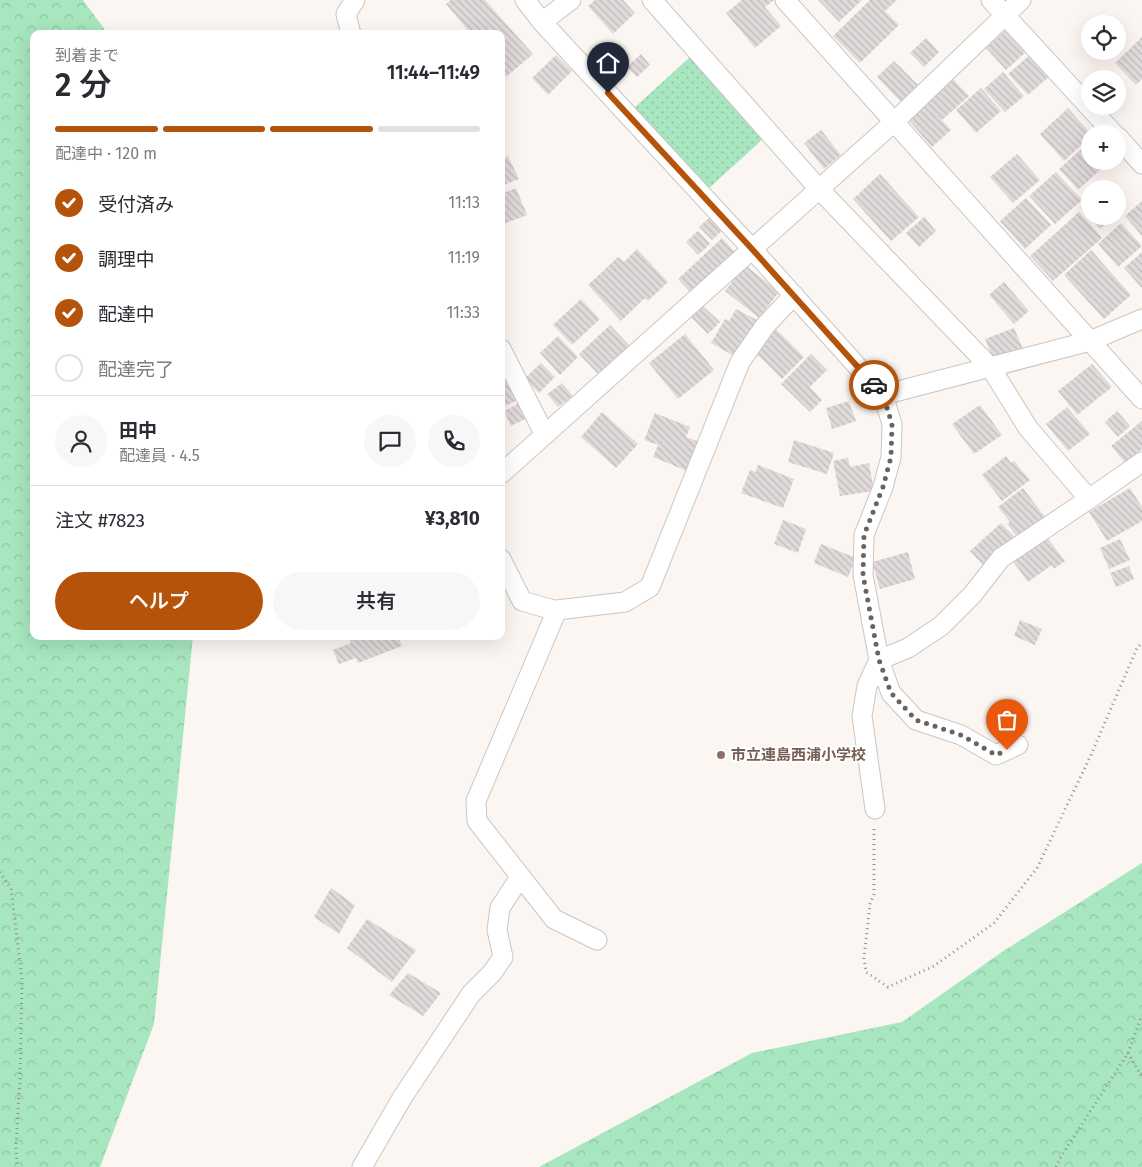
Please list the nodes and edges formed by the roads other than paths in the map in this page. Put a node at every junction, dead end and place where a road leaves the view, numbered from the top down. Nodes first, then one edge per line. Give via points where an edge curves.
1 (355, 0) edge
2 (525, 0) edge
3 (571, 0) edge
4 (652, 0) edge
5 (785, 0) edge
6 (991, 0) edge
7 (1020, 0) edge
8 (1005, 15) junction
9 (542, 22) junction
10 (350, 30) edge
11 (894, 122) junction
12 (1106, 125) edge
13 (1126, 147) edge
14 (1142, 164) edge
15 (820, 188) junction
16 (752, 249) junction
17 (794, 296) junction
18 (1142, 320) edge
19 (1090, 341) junction
20 (505, 357) edge
21 (991, 368) junction
22 (883, 395) junction
23 (1142, 399) edge
24 (545, 435) junction
25 (1142, 462) edge
26 (505, 470) edge
27 (1089, 499) junction
28 (505, 568) edge
29 (557, 611) junction
30 (879, 660) junction
31 (1018, 745) dead end
32 (874, 809) road end
33 (520, 877) junction
34 (597, 940) dead end
35 (362, 1167) edge

1 - 10 street via 346,14
2 - 9 street
3 - 9 street
4 - 15 street
5 - 11 street
6 - 8 street
7 - 8 street
8 - 11 street
8 - 12 street
9 - 16 street
11 - 15 street
11 - 19 street
13 - 14 street
15 - 16 street
15 - 21 street
16 - 17 street
16 - 24 street
17 - 22 street
17 - 29 street via 765,326 740,362 650,587 624,602
18 - 19 street
19 - 21 street
19 - 23 street
20 - 24 street
21 - 22 street
21 - 27 street via 1028,428
22 - 30 street via 892,424 891,457 864,535 863,567
24 - 26 street
25 - 27 street
27 - 30 street via 1001,558 941,626 908,648
28 - 29 street via 522,601
29 - 33 street via 476,801 477,821
30 - 31 street via 891,693 916,720 961,735 996,755
30 - 32 street via 867,686 862,716
33 - 34 street via 554,919
33 - 35 street via 500,908 497,930 502,957 492,973 471,994 402,1098

